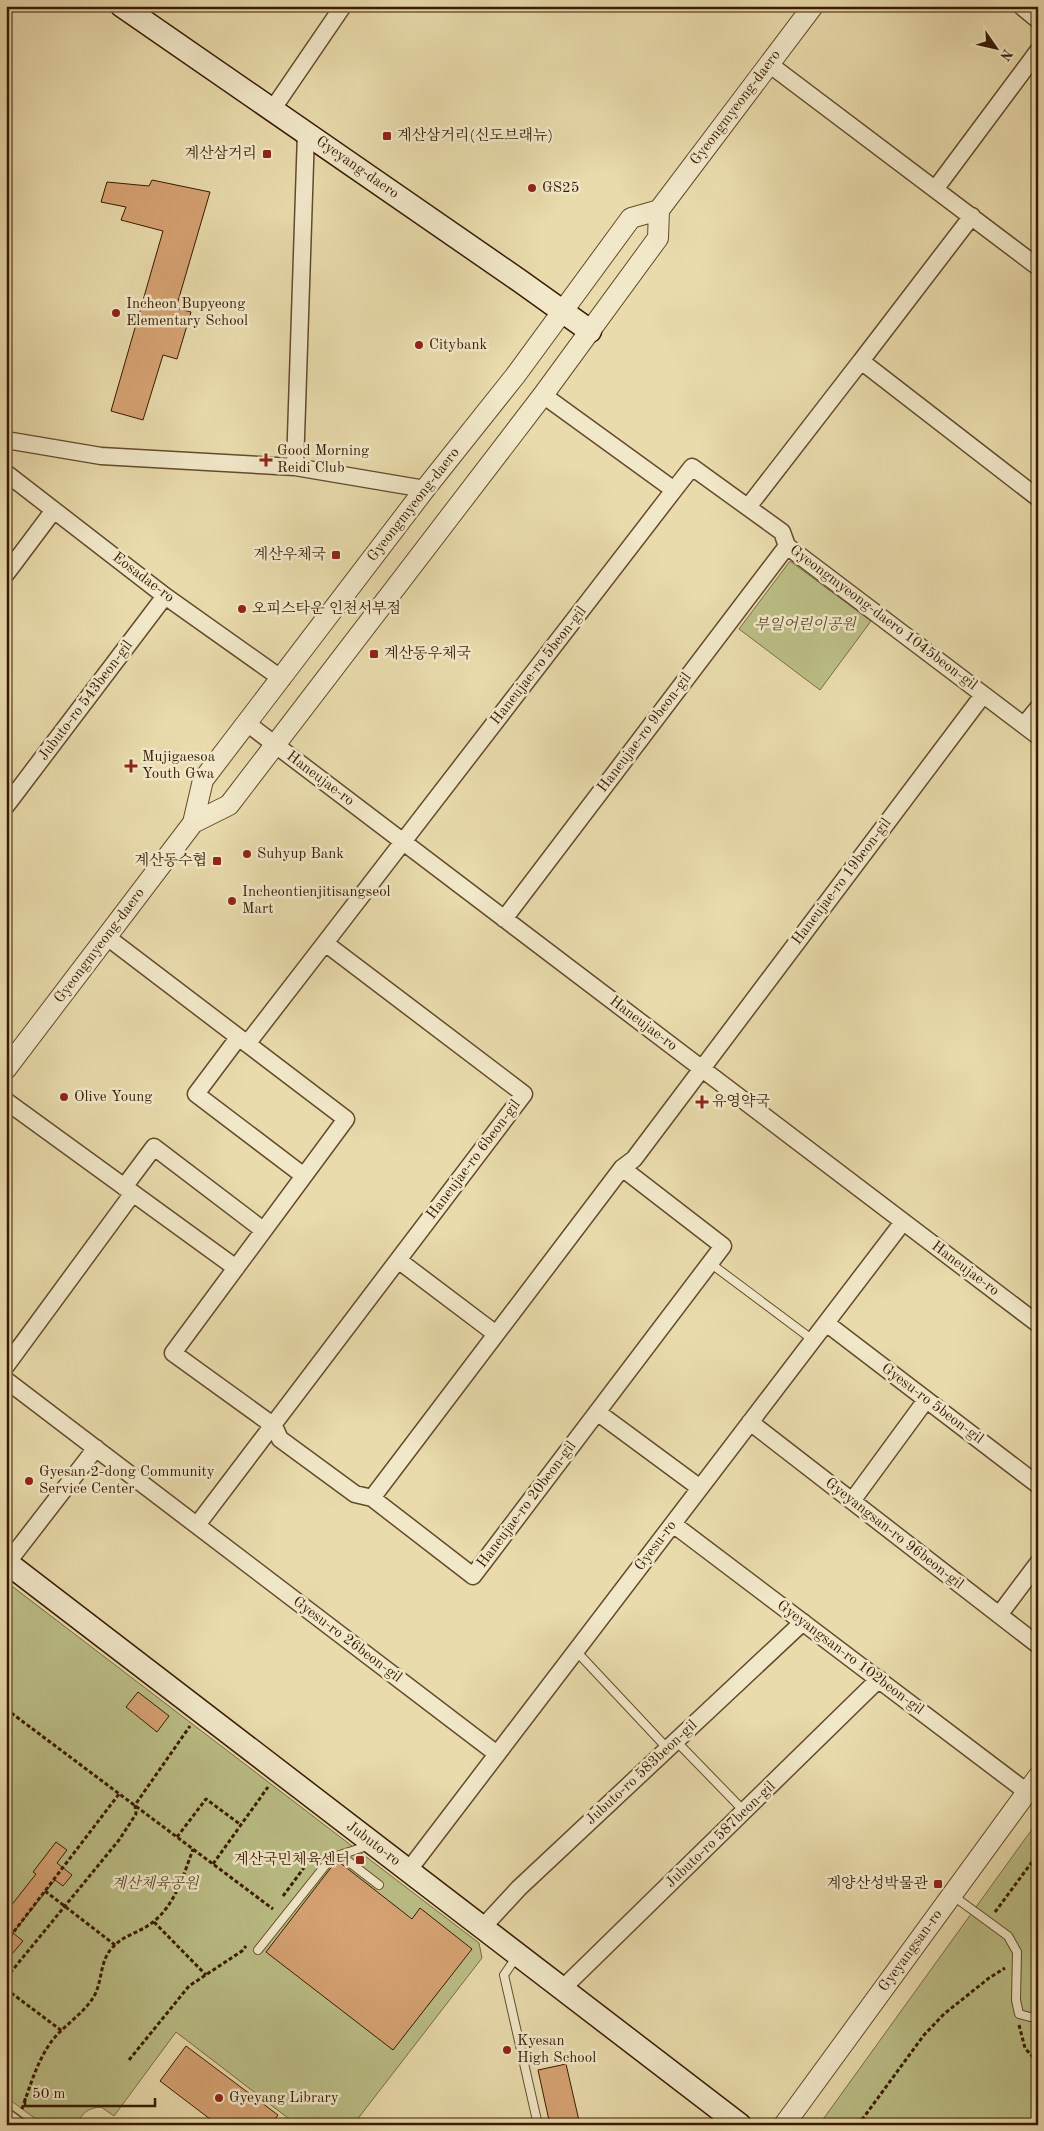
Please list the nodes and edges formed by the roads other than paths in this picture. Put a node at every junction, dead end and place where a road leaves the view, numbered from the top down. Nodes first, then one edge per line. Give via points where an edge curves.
1 (122, 6) edge
2 (343, 6) edge
3 (813, 6) edge
4 (1021, 6) edge
5 (1038, 20) edge
6 (1033, 57) edge
7 (769, 64) junction
8 (272, 110) junction
9 (306, 133) junction
10 (936, 188) junction
11 (659, 210) junction
12 (972, 216) junction
13 (1038, 266) edge
14 (562, 311) junction
15 (590, 332) junction
16 (860, 361) junction
17 (543, 395) junction
18 (6, 440) edge
19 (295, 467) junction
20 (6, 473) edge
21 (425, 489) junction
22 (674, 490) junction
23 (1038, 498) edge
24 (748, 507) junction
25 (54, 510) junction
26 (787, 546) junction
27 (6, 574) edge
28 (165, 596) junction
29 (282, 679) junction
30 (983, 695) junction
31 (1038, 708) edge
32 (248, 724) junction
33 (1024, 725) junction
34 (1038, 736) edge
35 (275, 745) junction
36 (6, 806) edge
37 (193, 823) junction
38 (403, 842) junction
39 (504, 919) junction
40 (107, 937) junction
41 (325, 943) junction
42 (243, 1041) junction
43 (7, 1067) edge
44 (702, 1069) junction
45 (6, 1101) edge
46 (622, 1168) junction
47 (304, 1176) junction
48 (128, 1190) junction
49 (903, 1222) junction
50 (263, 1230) junction
51 (398, 1260) junction
52 (710, 1263) junction
53 (236, 1268) junction
54 (826, 1323) junction
55 (1038, 1324) edge
56 (496, 1334) junction
57 (813, 1340) junction
58 (6, 1366) edge
59 (6, 1380) edge
60 (926, 1400) junction
61 (597, 1412) junction
62 (750, 1422) junction
63 (274, 1426) junction
64 (96, 1448) junction
65 (1038, 1485) edge
66 (700, 1488) junction
67 (372, 1498) junction
68 (852, 1502) junction
69 (673, 1524) junction
70 (197, 1525) junction
71 (6, 1561) edge
72 (1038, 1563) edge
73 (999, 1615) junction
74 (803, 1622) junction
75 (1038, 1645) edge
76 (576, 1651) junction
77 (879, 1680) junction
78 (672, 1745) junction
79 (497, 1754) junction
80 (1032, 1785) edge
81 (745, 1812) junction
82 (373, 1844) junction
83 (340, 1855) junction
84 (408, 1871) junction
85 (379, 1885) dead end
86 (952, 1895) junction
87 (483, 1927) junction
88 (258, 1950) dead end
89 (518, 1955) junction
90 (562, 1989) junction
91 (1038, 2016) edge
92 (6, 2117) edge
93 (20, 2117) edge
94 (538, 2125) edge
95 (740, 2125) edge
96 (784, 2125) edge

1 - 8 main road, Gyeyang-daero
2 - 8 street
3 - 7 street, Gyeongmyeong-daero
4 - 5 street
6 - 10 street
7 - 10 street
7 - 11 street, Gyeongmyeong-daero
8 - 9 main road, Gyeyang-daero
9 - 14 main road, Gyeyang-daero
9 - 19 street
10 - 12 street
11 - 14 street, Gyeongmyeong-daero via 630,218
11 - 15 street, Gyeongmyeong-daero via 658,238
12 - 13 street
12 - 16 street
14 - 15 main road, Gyeyang-daero
14 - 21 street, Gyeongmyeong-daero via 516,376
15 - 17 street, Gyeongmyeong-daero
16 - 23 street
16 - 24 street
17 - 22 street
17 - 35 street, Gyeongmyeong-daero
18 - 19 street via 101,456
19 - 21 street
20 - 25 street, Eosadae-ro
21 - 29 street, Gyeongmyeong-daero
22 - 24 street, Gyeongmyeong-daero 1045beon-gil via 692,467
22 - 38 street, Haneujae-ro 5beon-gil
24 - 26 street, Gyeongmyeong-daero 1045beon-gil via 782,532
25 - 27 street
25 - 28 street, Eosadae-ro
26 - 30 street, Gyeongmyeong-daero 1045beon-gil
26 - 39 street, Haneujae-ro 9beon-gil
28 - 29 street, Eosadae-ro
28 - 36 street, Jubuto-ro 543beon-gil
29 - 32 street, Gyeongmyeong-daero
30 - 33 street, Gyeongmyeong-daero 1045beon-gil
30 - 44 street, Haneujae-ro 19beon-gil
31 - 33 street
32 - 35 street, Haneujae-ro
32 - 37 street, Gyeongmyeong-daero via 203,780
33 - 34 street, Gyeongmyeong-daero 1045beon-gil
35 - 37 street, Gyeongmyeong-daero via 229,805
35 - 38 street, Haneujae-ro
37 - 40 street, Gyeongmyeong-daero
38 - 39 street, Haneujae-ro
38 - 41 street
39 - 44 street, Haneujae-ro
40 - 42 street
40 - 43 street, Gyeongmyeong-daero
41 - 42 street
41 - 51 street, Haneujae-ro 6beon-gil via 524,1094
42 - 47 street via 346,1119
42 - 47 street via 196,1094
44 - 46 street via 634,1160
44 - 49 street, Haneujae-ro
45 - 48 street
46 - 52 street, Haneujae-ro 20beon-gil via 723,1246
46 - 56 street
47 - 50 street
48 - 50 street via 154,1147
48 - 53 street
48 - 58 street
49 - 54 street, Gyesu-ro
49 - 55 street, Haneujae-ro
50 - 53 street
51 - 56 street
51 - 63 street, Haneujae-ro 6beon-gil
52 - 57 lane
52 - 61 street, Haneujae-ro 20beon-gil
53 - 63 street via 173,1353
54 - 57 street, Gyesu-ro
54 - 60 street, Gyesu-ro 5beon-gil
56 - 67 street
57 - 62 street, Gyesu-ro
59 - 64 street, Gyesu-ro 26beon-gil
60 - 65 street, Gyesu-ro 5beon-gil
60 - 68 street
61 - 66 street
61 - 67 street, Haneujae-ro 20beon-gil via 473,1576
62 - 66 street, Gyesu-ro
62 - 68 street, Gyeyangsan-ro 96beon-gil
63 - 67 street via 280,1439 355,1494
63 - 70 street, Haneujae-ro 6beon-gil
64 - 70 street, Gyesu-ro 26beon-gil
64 - 71 street
66 - 69 street, Gyesu-ro
68 - 73 street, Gyeyangsan-ro 96beon-gil
69 - 74 street, Gyeyangsan-ro 102beon-gil
69 - 76 street, Gyesu-ro
70 - 79 street, Gyesu-ro 26beon-gil
71 - 82 main road, Jubuto-ro
72 - 73 street
73 - 75 street, Gyeyangsan-ro 96beon-gil
74 - 77 street, Gyeyangsan-ro 102beon-gil
74 - 78 street, Jubuto-ro 583beon-gil
76 - 78 lane
76 - 79 street, Gyesu-ro
77 - 80 street, Gyeyangsan-ro 102beon-gil
77 - 81 street, Jubuto-ro 587beon-gil
78 - 81 lane
78 - 87 street, Jubuto-ro 583beon-gil via 519,1888
79 - 84 street, Gyesu-ro
80 - 86 street, Gyeyangsan-ro
81 - 90 street, Jubuto-ro 587beon-gil
82 - 83 lane
82 - 84 main road, Jubuto-ro
83 - 85 lane
83 - 88 lane via 318,1872
84 - 87 main road, Jubuto-ro
86 - 91 lane via 1008,1936 1018,1952 1016,2000 1019,2014
86 - 96 street, Gyeyangsan-ro
87 - 89 main road, Jubuto-ro
89 - 90 main road, Jubuto-ro
89 - 94 lane via 504,1975
90 - 95 main road, Jubuto-ro
92 - 93 street

